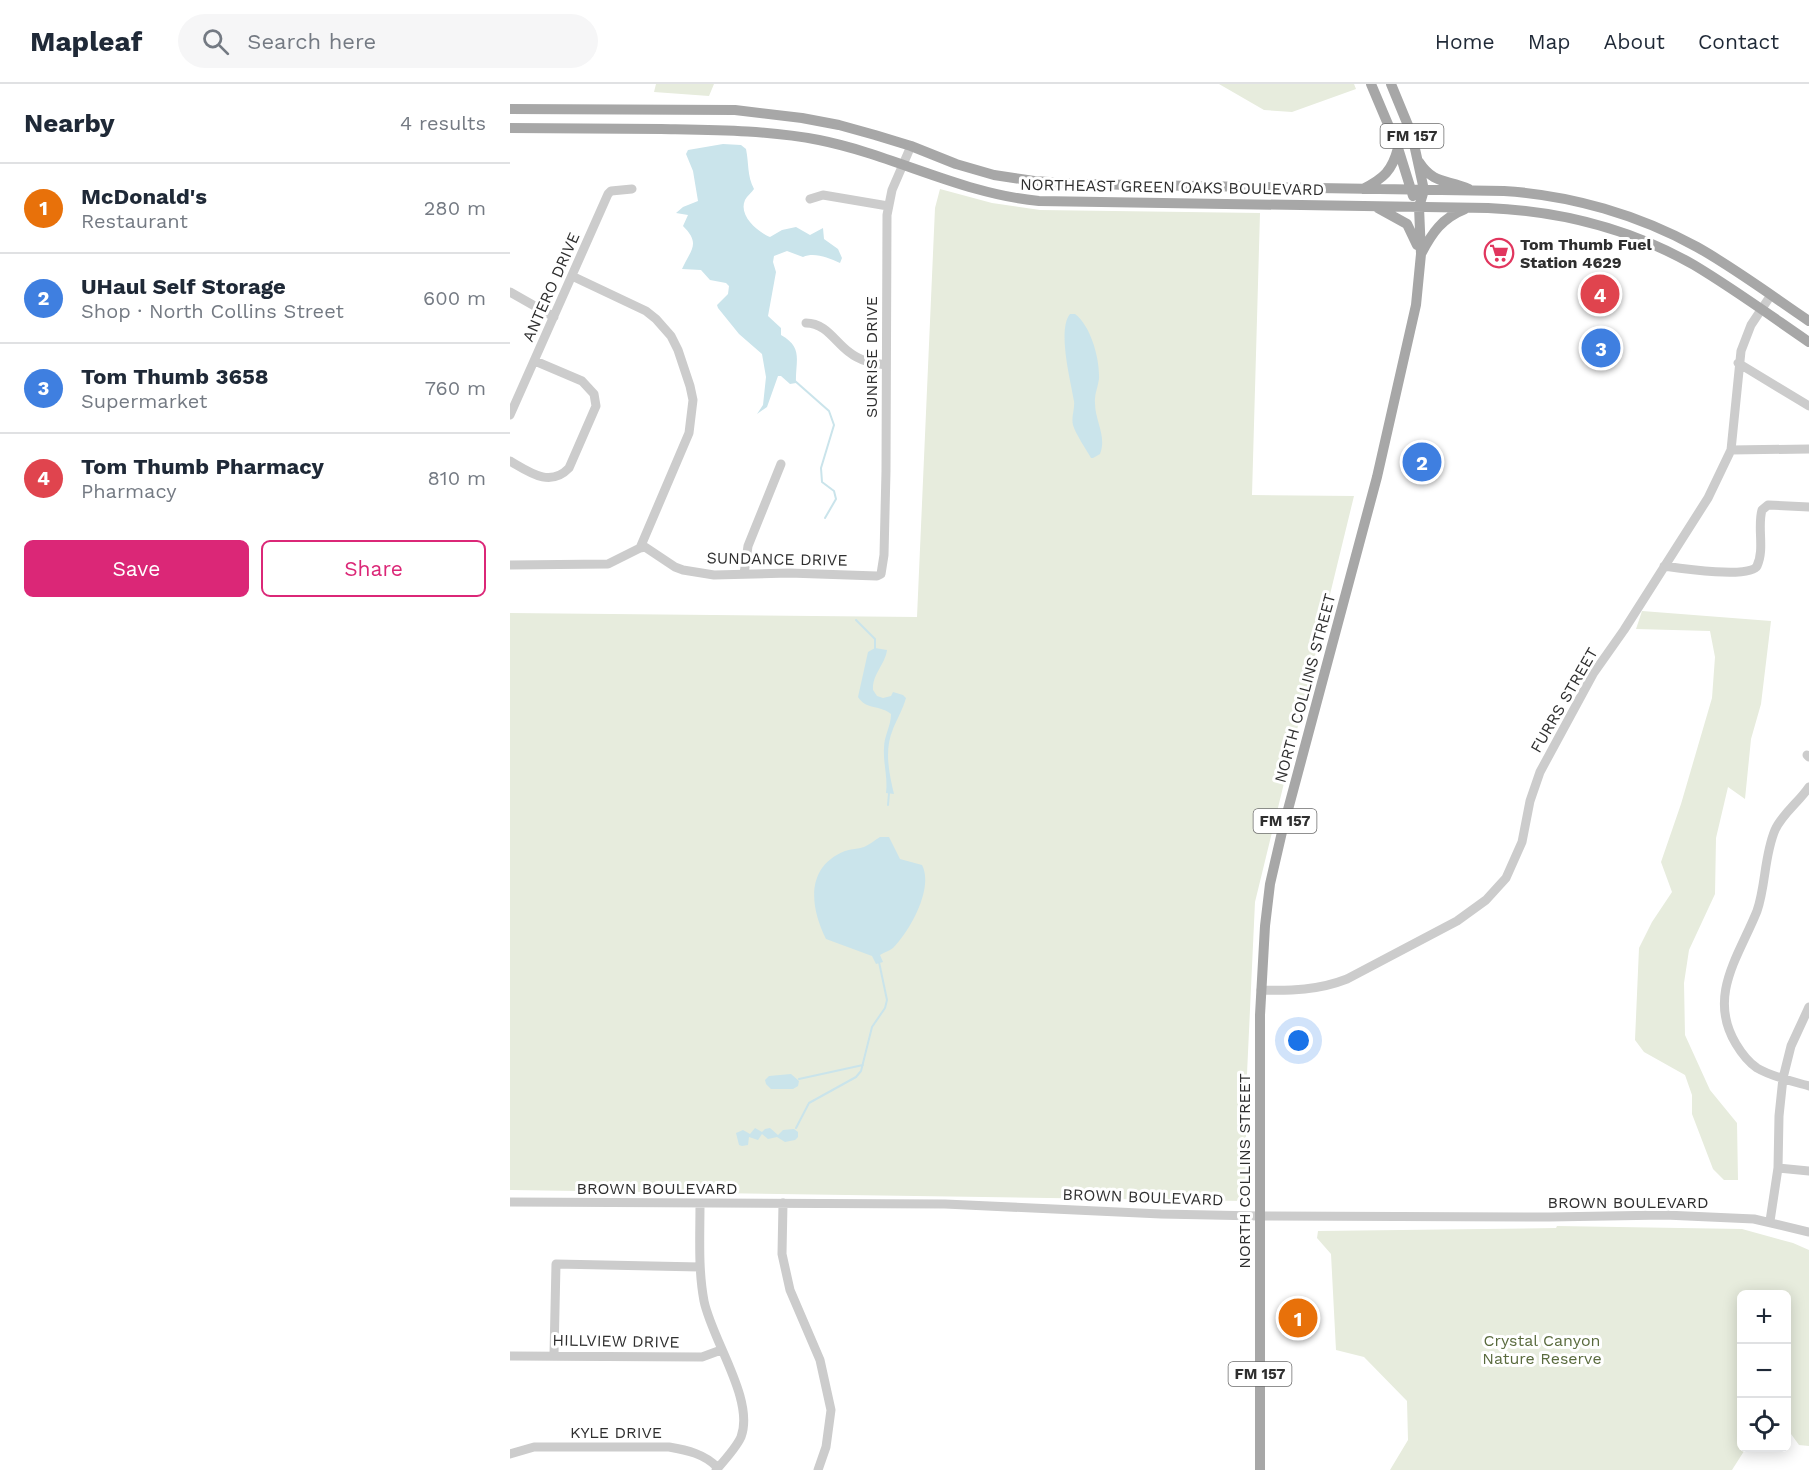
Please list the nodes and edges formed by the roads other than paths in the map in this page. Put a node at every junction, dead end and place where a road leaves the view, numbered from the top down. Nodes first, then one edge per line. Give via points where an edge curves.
1 (1391, 84) edge
2 (1372, 85) edge
3 (510, 109) edge
4 (510, 128) edge
5 (910, 146) junction
6 (1398, 148) junction
7 (1418, 159) junction
8 (902, 164) junction
9 (1264, 187) junction
10 (632, 189) dead end
11 (1363, 189) junction
12 (1409, 190) junction
13 (1424, 190) junction
14 (1472, 191) junction
15 (810, 199) dead end
16 (1265, 205) junction
17 (888, 206) junction
18 (1375, 207) junction
19 (1419, 207) junction
20 (1469, 207) junction
21 (1597, 207) junction
22 (1592, 223) junction
23 (1420, 254) junction
24 (572, 276) junction
25 (510, 292) edge
26 (1771, 295) junction
27 (1761, 309) junction
28 (554, 317) junction
29 (1809, 321) edge
30 (806, 323) dead end
31 (1809, 342) edge
32 (535, 361) junction
33 (1738, 363) junction
34 (886, 365) junction
35 (1809, 406) edge
36 (510, 415) edge
37 (1809, 449) edge
38 (1731, 450) junction
39 (510, 461) edge
40 (781, 464) dead end
41 (1809, 507) edge
42 (640, 548) junction
43 (510, 565) edge
44 (1664, 566) junction
45 (882, 572) joint
46 (744, 574) junction
47 (1809, 787) edge
48 (1261, 990) junction
49 (1809, 1007) edge
50 (1784, 1078) junction
51 (1809, 1086) edge
52 (1778, 1168) junction
53 (1809, 1171) edge
54 (510, 1202) edge
55 (700, 1203) junction
56 (783, 1203) junction
57 (1259, 1216) junction
58 (1770, 1221) junction
59 (1809, 1232) edge
60 (700, 1267) junction
61 (721, 1350) junction
62 (554, 1355) junction
63 (510, 1356) edge
64 (510, 1454) edge
65 (717, 1469) edge
66 (818, 1470) edge
67 (1260, 1470) edge

1 - 7 main road, NORTH COLLINS STREET / FM 157
2 - 6 main road, NORTH COLLINS STREET / FM 157
3 - 5 main road, NORTHEAST GREEN OAKS BOULEVARD via 735,110 839,125
4 - 8 main road, NORTHEAST GREEN OAKS BOULEVARD via 773,133 855,148
5 - 8 street, SUNRISE DRIVE
5 - 9 main road, NORTHEAST GREEN OAKS BOULEVARD via 979,171 1034,181
6 - 11 main road via 1394,162 1381,179
6 - 12 main road, NORTH COLLINS STREET / FM 157
7 - 13 main road, NORTH COLLINS STREET / FM 157
7 - 14 main road via 1437,181 1454,182
8 - 16 main road, NORTHEAST GREEN OAKS BOULEVARD via 967,188 1024,200
8 - 17 street, SUNRISE DRIVE
9 - 11 main road, NORTHEAST GREEN OAKS BOULEVARD
9 - 16 main road
10 - 24 street, ANTERO DRIVE via 611,190 608,194
11 - 12 main road, NORTHEAST GREEN OAKS BOULEVARD
12 - 13 main road, NORTHEAST GREEN OAKS BOULEVARD
12 - 19 main road, NORTH COLLINS STREET / FM 157
13 - 14 main road, NORTHEAST GREEN OAKS BOULEVARD
13 - 19 main road, NORTH COLLINS STREET / FM 157
14 - 21 main road, NORTHEAST GREEN OAKS BOULEVARD via 1529,192
15 - 17 street via 827,195
16 - 18 main road, NORTHEAST GREEN OAKS BOULEVARD
17 - 34 street, SUNRISE DRIVE
18 - 19 main road, NORTHEAST GREEN OAKS BOULEVARD
18 - 23 main road via 1407,224
19 - 20 main road, NORTHEAST GREEN OAKS BOULEVARD
19 - 23 main road, NORTH COLLINS STREET / FM 157
20 - 22 main road, NORTHEAST GREEN OAKS BOULEVARD via 1531,211
20 - 23 main road via 1434,229
21 - 22 main road
21 - 26 main road, NORTHEAST GREEN OAKS BOULEVARD via 1696,246
22 - 27 main road, NORTHEAST GREEN OAKS BOULEVARD via 1669,252
23 - 48 main road, NORTH COLLINS STREET / FM 157 via 1415,311 1377,477 1270,884
24 - 28 street, ANTERO DRIVE
24 - 42 street via 656,319 671,336 690,386 693,400 689,433
25 - 28 street
26 - 27 street, FURRS STREET
26 - 29 main road, NORTHEAST GREEN OAKS BOULEVARD
27 - 31 main road, NORTHEAST GREEN OAKS BOULEVARD
27 - 33 street, FURRS STREET
28 - 32 street, ANTERO DRIVE
30 - 34 street via 822,327 858,358
32 - 36 street, ANTERO DRIVE
32 - 39 street via 586,384 594,394 596,406 564,474 540,478
33 - 35 street
33 - 38 street, FURRS STREET
34 - 45 street, SUNRISE DRIVE
37 - 38 street
38 - 44 street, FURRS STREET via 1708,498
40 - 46 street via 748,546
41 - 44 street via 1768,505 1762,510 1759,556 1752,571
42 - 43 street via 608,564
42 - 46 street, SUNDANCE DRIVE via 645,547 683,570
44 - 48 street, FURRS STREET via 1593,674 1540,772 1522,842 1511,870 1494,892 1457,921 1347,979 1310,989
45 - 46 street, SUNDANCE DRIVE via 877,576
47 - 50 street via 1775,830 1764,890 1724,994 1729,1030 1742,1054 1758,1068
48 - 57 main road, NORTH COLLINS STREET / FM 157
49 - 50 street via 1791,1046
50 - 51 street
50 - 52 street
52 - 53 street
52 - 58 street
54 - 55 street, BROWN BOULEVARD
55 - 56 street, BROWN BOULEVARD
55 - 60 street
56 - 57 street, BROWN BOULEVARD via 945,1204
56 - 66 street via 782,1254 790,1290 820,1360 831,1410
57 - 58 street, BROWN BOULEVARD via 1665,1215
57 - 67 main road, NORTH COLLINS STREET / FM 157
58 - 59 street, BROWN BOULEVARD
60 - 61 street via 705,1302
60 - 62 street via 556,1264
61 - 62 street, HILLVIEW DRIVE via 702,1357
61 - 65 street via 740,1391 744,1425 740,1439
62 - 63 street, HILLVIEW DRIVE
64 - 65 street, KYLE DRIVE via 534,1447 669,1447 688,1450 711,1461

